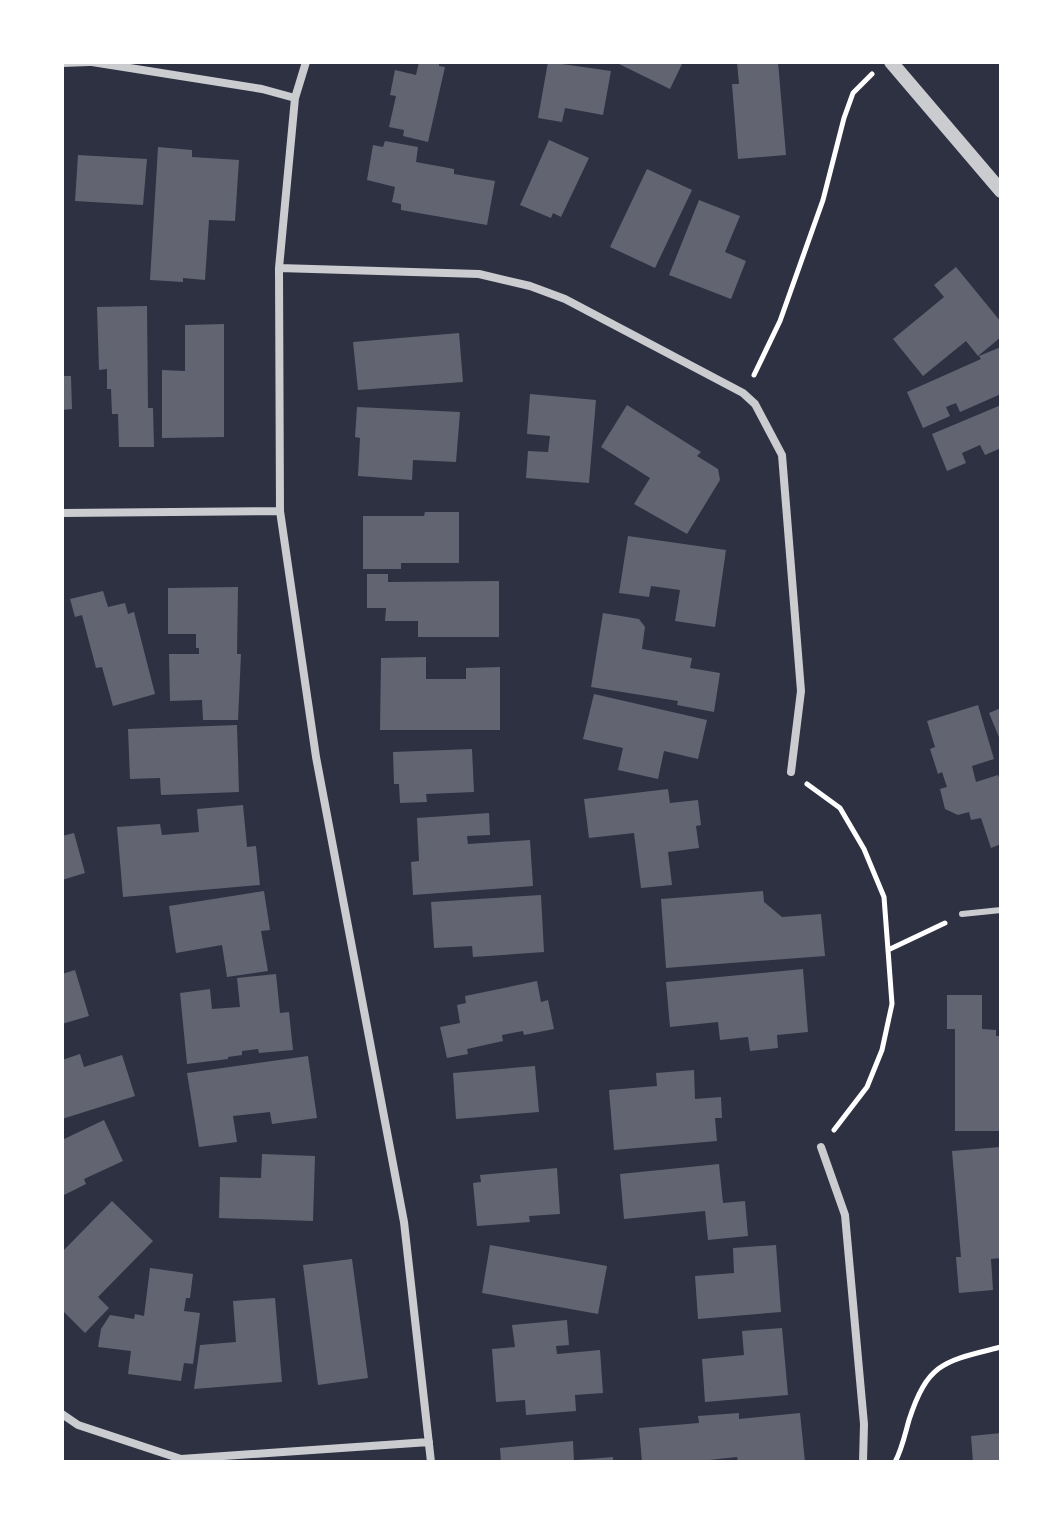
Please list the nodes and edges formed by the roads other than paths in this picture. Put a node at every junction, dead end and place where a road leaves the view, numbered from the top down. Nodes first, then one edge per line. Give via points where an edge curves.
1 (91, 62) edge
2 (306, 62) edge
3 (891, 62) edge
4 (62, 63) edge
5 (295, 98) junction
6 (1001, 191) edge
7 (279, 268) junction
8 (280, 511) junction
9 (62, 513) edge
10 (791, 772) road end
11 (1001, 910) edge
12 (962, 914) road end
13 (821, 1147) road end
14 (62, 1414) edge
15 (429, 1442) junction
16 (431, 1462) edge
17 (863, 1462) edge

1 - 4 street
1 - 5 street
2 - 5 street
3 - 6 street
5 - 7 street
7 - 8 street
7 - 10 street via 479,274 530,286 565,299 755,404 782,455 801,691
8 - 9 street
8 - 15 street via 316,757 404,1222
11 - 12 lane
13 - 17 street via 845,1215
14 - 15 street via 78,1425 181,1459
15 - 16 street

